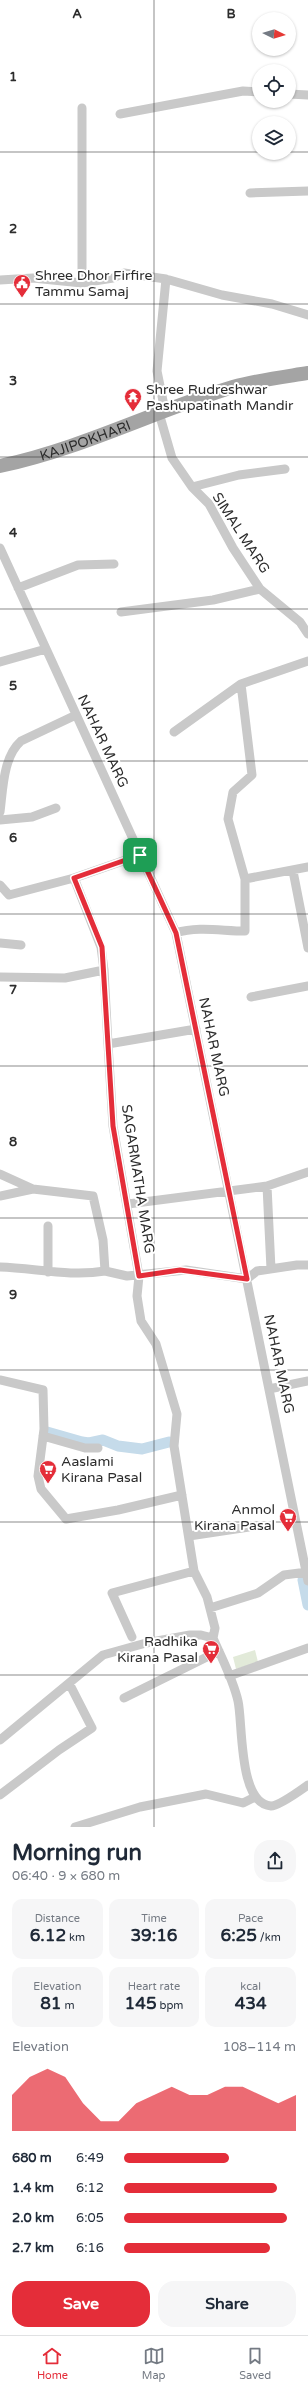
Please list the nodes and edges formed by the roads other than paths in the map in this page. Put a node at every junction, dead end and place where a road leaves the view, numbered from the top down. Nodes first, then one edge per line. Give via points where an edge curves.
1 (252, 92) edge
2 (296, 95) edge
3 (308, 96) edge
4 (82, 108) dead end
5 (120, 114) dead end
6 (308, 191) edge
7 (250, 192) dead end
8 (166, 279) junction
9 (0, 280) edge
10 (82, 283) junction
11 (308, 315) edge
12 (308, 373) edge
13 (162, 412) junction
14 (0, 466) edge
15 (285, 469) dead end
16 (192, 487) junction
17 (0, 548) edge
18 (114, 564) dead end
19 (18, 588) junction
20 (260, 588) junction
21 (120, 612) dead end
22 (308, 634) edge
23 (46, 649) junction
24 (308, 661) edge
25 (0, 662) edge
26 (241, 684) junction
27 (76, 715) junction
28 (174, 732) dead end
29 (3, 772) edge
30 (56, 808) dead end
31 (0, 812) edge
32 (0, 820) edge
33 (140, 855) junction
34 (308, 866) edge
35 (293, 871) junction
36 (74, 878) junction
37 (245, 879) junction
38 (0, 885) edge
39 (176, 933) junction
40 (0, 944) edge
41 (21, 945) dead end
42 (308, 948) edge
43 (104, 970) junction
44 (0, 976) edge
45 (308, 986) edge
46 (251, 997) dead end
47 (196, 1029) junction
48 (108, 1044) junction
49 (308, 1172) edge
50 (0, 1174) edge
51 (267, 1186) junction
52 (33, 1189) junction
53 (226, 1190) junction
54 (0, 1196) edge
55 (128, 1204) junction
56 (48, 1226) dead end
57 (308, 1265) edge
58 (0, 1267) edge
59 (271, 1269) junction
60 (105, 1271) junction
61 (48, 1272) junction
62 (139, 1276) junction
63 (244, 1279) junction
64 (0, 1380) edge
65 (308, 1381) edge
66 (269, 1389) junction
67 (43, 1436) junction
68 (98, 1448) dead end
69 (182, 1495) junction
70 (249, 1527) dead end
71 (189, 1536) junction
72 (194, 1571) junction
73 (307, 1576) edge
74 (210, 1608) junction
75 (132, 1637) dead end
76 (213, 1638) junction
77 (308, 1648) edge
78 (219, 1652) junction
79 (229, 1676) junction
80 (69, 1683) junction
81 (124, 1698) dead end
82 (0, 1740) edge
83 (308, 1785) edge
84 (0, 1795) edge
85 (255, 1797) junction
86 (75, 1827) edge

1 - 5 street via 236,92
2 - 3 street
4 - 10 street
6 - 7 street
8 - 10 street via 124,273 113,278
8 - 11 street
8 - 13 street, SIMAL MARG via 157,371
9 - 10 street via 33,278
12 - 13 main road, KAJIPOKHARI via 234,387
13 - 14 main road, KAJIPOKHARI via 76,446
13 - 16 street, SIMAL MARG via 172,458
15 - 16 street via 239,475
16 - 20 street, SIMAL MARG via 209,504 233,548
17 - 19 street, NAHAR MARG
18 - 19 street via 78,565
19 - 23 street, NAHAR MARG
20 - 21 street via 213,600
20 - 22 street, SIMAL MARG via 300,622
23 - 25 street
23 - 27 street, NAHAR MARG
24 - 26 street
26 - 28 street
26 - 37 street via 252,775 232,792 228,819
27 - 29 street via 21,741 14,748
27 - 33 street, NAHAR MARG
29 - 31 street
30 - 32 street via 32,817
33 - 36 street
33 - 39 street, NAHAR MARG
34 - 35 street
35 - 37 street
35 - 42 street
36 - 38 street via 9,895
36 - 43 street, SAGARMATHA MARG via 102,947
37 - 39 street via 245,931 214,932 193,928
39 - 47 street, NAHAR MARG
40 - 41 street
43 - 44 street via 65,978
43 - 48 street, SAGARMATHA MARG
45 - 46 street
47 - 48 street
47 - 53 street, NAHAR MARG
48 - 55 street, SAGARMATHA MARG via 113,1126
49 - 51 street
50 - 52 street
51 - 53 street
51 - 59 street
52 - 54 street
52 - 60 street via 94,1196 103,1240
53 - 55 street
53 - 63 street, NAHAR MARG
55 - 62 street, SAGARMATHA MARG
56 - 61 street
57 - 59 street
58 - 61 street
59 - 63 street via 257,1271
60 - 61 street
60 - 62 street
62 - 63 street via 180,1270
62 - 69 street, SAGARMATHA MARG via 137,1296 140,1321 156,1344 177,1414 174,1446
63 - 66 street, NAHAR MARG
64 - 67 street via 43,1390
65 - 66 street
66 - 73 street, NAHAR MARG
67 - 68 street via 85,1448
67 - 69 street via 38,1476 40,1484 50,1502 66,1519
69 - 71 street, SAGARMATHA MARG
70 - 71 street
71 - 72 street, SAGARMATHA MARG
72 - 74 street, SAGARMATHA MARG
72 - 75 street via 112,1593
73 - 74 street via 284,1575 258,1593
74 - 76 street, SAGARMATHA MARG via 215,1628
76 - 78 street, SAGARMATHA MARG
76 - 80 street via 190,1635 116,1650 103,1655
77 - 79 street
78 - 79 street, SAGARMATHA MARG
78 - 81 street
79 - 85 street, SAGARMATHA MARG via 238,1702 243,1758
80 - 82 street
80 - 84 street via 92,1728
83 - 85 street via 277,1804 266,1804
85 - 86 street via 243,1803 206,1794 140,1807

